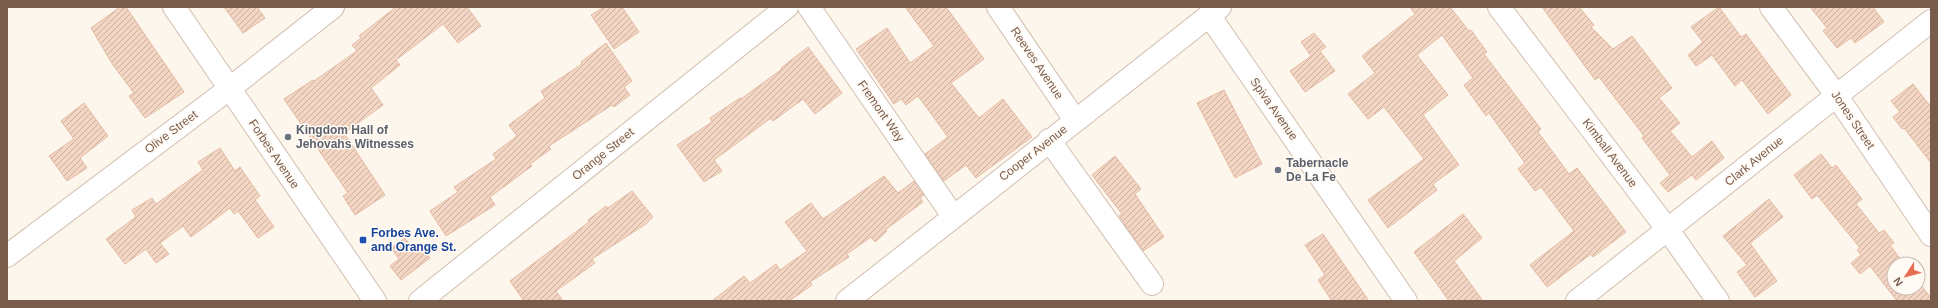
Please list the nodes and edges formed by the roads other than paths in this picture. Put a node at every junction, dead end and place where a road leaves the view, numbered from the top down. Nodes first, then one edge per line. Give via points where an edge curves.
1 (174, 7) edge
2 (333, 7) edge
3 (787, 7) edge
4 (809, 7) edge
5 (998, 7) edge
6 (1499, 7) edge
7 (1771, 7) edge
8 (1214, 11) edge
9 (1931, 21) edge
10 (229, 89) junction
11 (1836, 95) junction
12 (1075, 120) junction
13 (1049, 140) junction
14 (953, 216) junction
15 (1668, 230) junction
16 (1931, 235) edge
17 (7, 256) edge
18 (1152, 284) dead end
19 (852, 300) edge
20 (375, 301) edge
21 (420, 301) edge
22 (1406, 301) edge
23 (1577, 301) edge
24 (1718, 301) edge

1 - 10 street, Forbes Avenue
2 - 10 street, Olive Street
3 - 21 street, Orange Street
4 - 14 street, Fremont Way
5 - 12 street, Reeves Avenue
6 - 15 street, Kimball Avenue
7 - 11 street, Jones Street
8 - 12 street, Cooper Avenue
8 - 22 street, Spiva Avenue
9 - 11 street, Clark Avenue
10 - 17 street, Olive Street
10 - 20 street, Forbes Avenue
11 - 15 street, Clark Avenue
11 - 16 street, Jones Street
12 - 13 street, Cooper Avenue
13 - 14 street, Cooper Avenue
13 - 18 street
14 - 19 street, Cooper Avenue
15 - 23 street, Clark Avenue
15 - 24 street, Kimball Avenue

